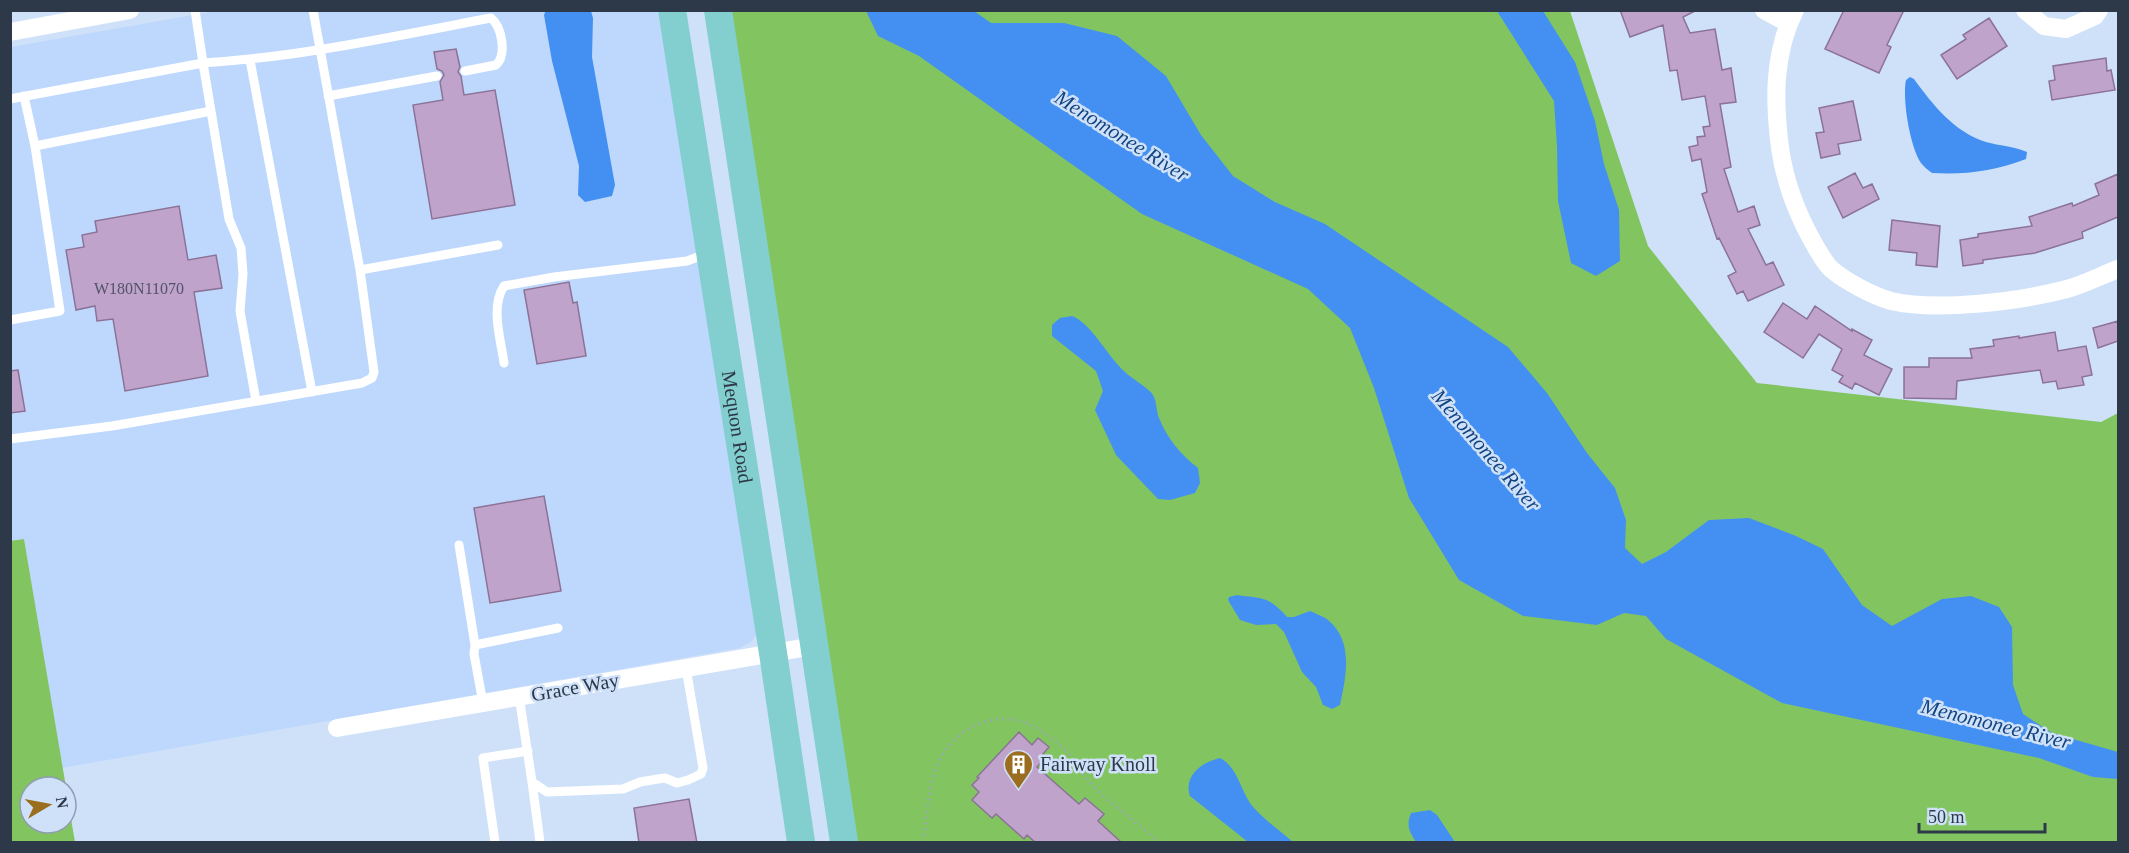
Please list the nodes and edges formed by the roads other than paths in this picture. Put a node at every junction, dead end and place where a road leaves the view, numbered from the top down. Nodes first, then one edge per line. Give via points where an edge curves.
1 (130, 10) edge
2 (195, 10) edge
3 (313, 10) edge
4 (672, 10) edge
5 (718, 10) edge
6 (1764, 10) edge
7 (2025, 10) edge
8 (2099, 10) edge
9 (1792, 17) edge
10 (10, 32) edge
11 (320, 51) junction
12 (250, 60) junction
13 (203, 63) junction
14 (465, 71) dead end
15 (437, 76) dead end
16 (24, 96) junction
17 (328, 96) junction
18 (10, 99) edge
19 (211, 111) junction
20 (35, 146) junction
21 (498, 245) dead end
22 (752, 245) junction
23 (710, 252) junction
24 (2118, 269) edge
25 (360, 270) junction
26 (10, 320) edge
27 (504, 363) dead end
28 (312, 392) junction
29 (256, 401) junction
30 (10, 439) edge
31 (459, 545) dead end
32 (558, 628) dead end
33 (475, 645) junction
34 (814, 646) junction
35 (773, 653) junction
36 (686, 668) junction
37 (519, 696) junction
38 (483, 703) junction
39 (337, 728) dead end
40 (528, 751) junction
41 (532, 782) junction
42 (495, 843) edge
43 (540, 843) edge
44 (801, 843) edge
45 (844, 843) edge

1 - 10 street
2 - 13 lane
3 - 11 lane
4 - 23 main road, Mequon Road
5 - 22 main road, Mequon Road
6 - 9 street
7 - 8 street via 2044,26 2066,29 2095,16
9 - 24 street via 1776,73 1775,109 1789,193 1830,267 1849,282 1890,300 1982,303 2069,289
11 - 12 lane
11 - 14 lane via 491,18 498,26 503,55 500,62
11 - 17 lane
12 - 13 lane
12 - 28 lane
13 - 16 lane
13 - 19 lane
15 - 17 lane
16 - 18 lane
16 - 20 lane
17 - 25 lane
19 - 20 lane
19 - 29 lane via 229,219 241,248 240,311
20 - 26 lane via 60,311
21 - 25 lane
22 - 23 main road
22 - 34 main road, Mequon Road
23 - 27 lane via 687,261 504,286 496,307
23 - 35 main road, Mequon Road
25 - 28 lane via 372,378
28 - 29 lane
29 - 30 lane
31 - 33 lane
32 - 33 lane
33 - 38 lane
34 - 35 street, Grace Way
34 - 45 main road, Mequon Road
35 - 36 street, Grace Way
35 - 44 main road, Mequon Road
36 - 37 street, Grace Way
36 - 41 lane via 703,768 696,778 677,783 658,779 623,789 547,792
37 - 38 street, Grace Way
37 - 40 lane
38 - 39 street, Grace Way
40 - 41 lane
40 - 42 lane via 483,758
41 - 43 lane

